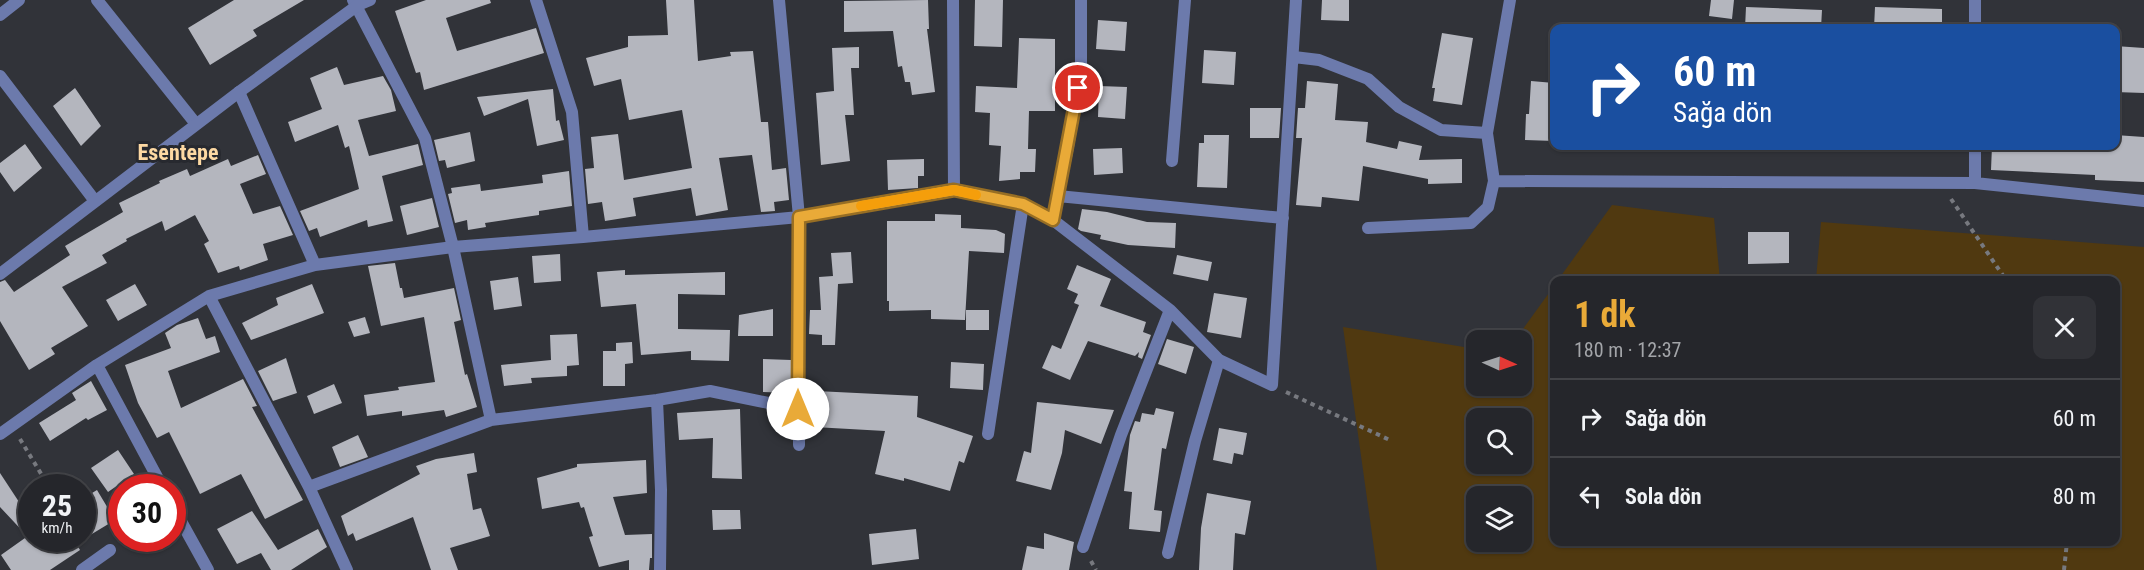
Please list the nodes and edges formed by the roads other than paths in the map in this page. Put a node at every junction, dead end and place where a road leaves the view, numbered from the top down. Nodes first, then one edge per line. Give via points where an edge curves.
1 (19, 0) edge
2 (97, 0) edge
3 (370, 0) edge
4 (536, 0) edge
5 (779, 0) edge
6 (953, 0) edge
7 (1081, 0) edge
8 (1185, 0) edge
9 (1296, 0) edge
10 (1510, 0) edge
11 (1975, 0) edge
12 (356, 3) edge
13 (0, 15) edge
14 (1975, 24) edge
15 (1294, 57) junction
16 (0, 76) edge
17 (238, 92) junction
18 (196, 124) junction
19 (1487, 133) junction
20 (1975, 150) edge
21 (1172, 161) dead end
22 (1494, 181) junction
23 (1975, 183) junction
24 (954, 190) junction
25 (1058, 196) junction
26 (96, 201) junction
27 (2144, 201) edge
28 (1023, 204) junction
29 (799, 217) junction
30 (1283, 218) junction
31 (1053, 220) junction
32 (1368, 228) dead end
33 (583, 237) junction
34 (453, 247) junction
35 (315, 265) junction
36 (0, 274) edge
37 (209, 296) junction
38 (1170, 310) junction
39 (1220, 360) junction
40 (97, 365) junction
41 (657, 400) junction
42 (798, 409) junction
43 (491, 420) junction
44 (0, 434) edge
45 (988, 434) dead end
46 (799, 445) dead end
47 (155, 474) edge
48 (309, 487) junction
49 (186, 530) edge
50 (1083, 547) dead end
51 (108, 551) edge
52 (1168, 553) dead end
53 (82, 570) edge
54 (208, 570) edge
55 (347, 570) edge
56 (660, 570) edge

1 - 13 street
2 - 18 street
3 - 12 street
4 - 33 street via 572,112
5 - 29 street
6 - 24 street
7 - 25 street via 1081,69
8 - 21 street
9 - 15 street
10 - 19 street
11 - 14 street
12 - 17 street
12 - 34 street via 425,138
15 - 19 street via 1319,60 1368,79 1399,106 1441,130
15 - 30 street
16 - 26 street
17 - 18 street
17 - 35 street
18 - 26 street
19 - 22 street
20 - 23 street
22 - 23 street
22 - 32 street via 1488,207 1471,223
23 - 27 street
24 - 28 street
24 - 29 street
25 - 30 street
25 - 31 street
26 - 36 street
28 - 31 street
28 - 45 street
29 - 33 street
29 - 42 street
30 - 39 street via 1272,385
31 - 38 street
33 - 34 street
34 - 35 street
34 - 43 street
35 - 37 street
37 - 40 street
37 - 48 street
38 - 39 street
38 - 50 street via 1120,435
39 - 52 street via 1195,441
40 - 44 street
40 - 47 street
41 - 42 street via 710,391
41 - 43 street
41 - 56 street
42 - 46 street
43 - 48 street
48 - 55 street
49 - 54 street
51 - 53 street

